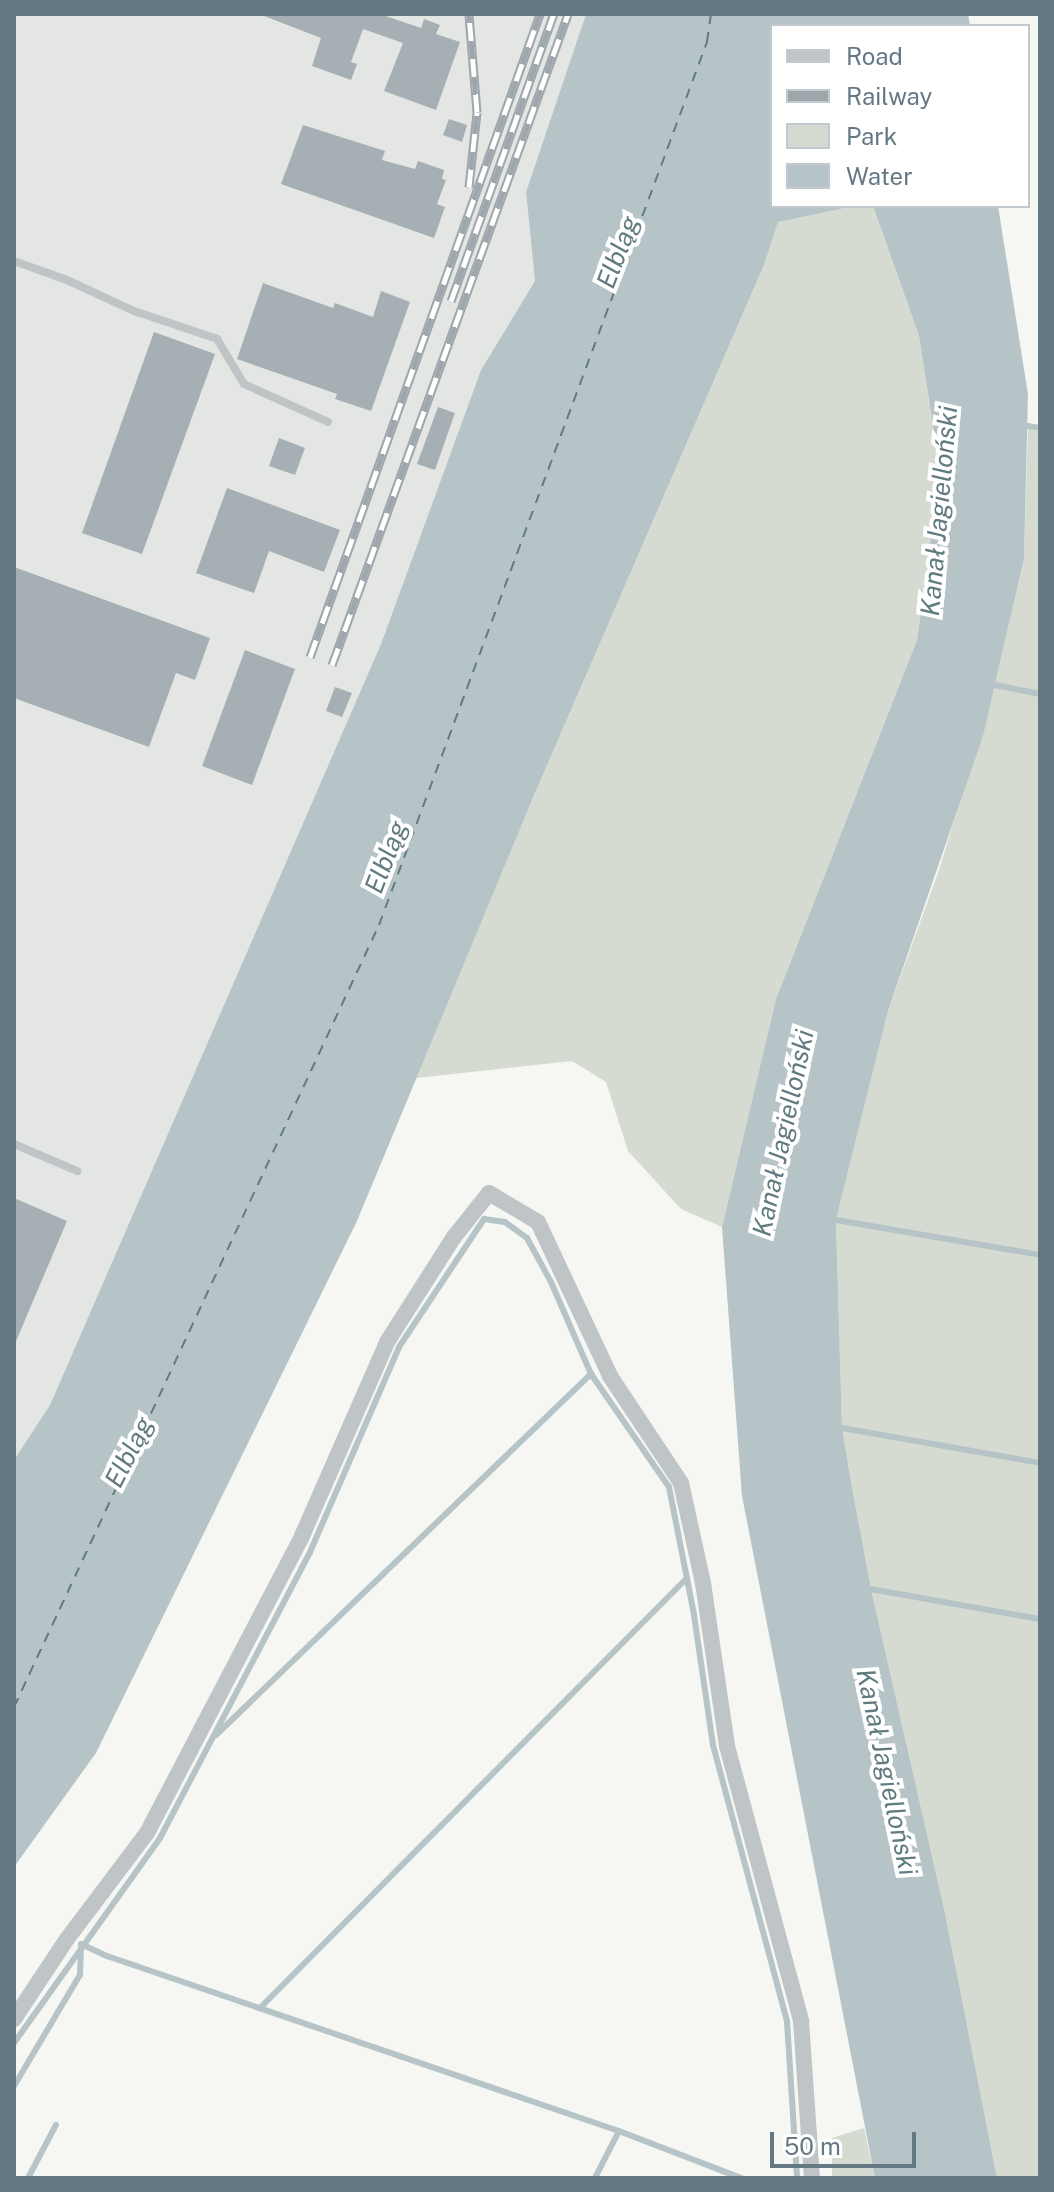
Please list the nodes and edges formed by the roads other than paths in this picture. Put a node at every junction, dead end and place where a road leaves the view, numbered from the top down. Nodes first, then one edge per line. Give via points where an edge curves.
1 (14, 261) edge
2 (328, 422) dead end
3 (14, 1144) edge
4 (77, 1171) dead end
5 (14, 2019) edge
6 (812, 2178) edge

1 - 2 lane via 217,339 244,384
3 - 4 lane
5 - 6 street via 147,1833 302,1536 387,1342 454,1237 489,1193 538,1222 610,1376 681,1483 703,1583 727,1746 801,2021

